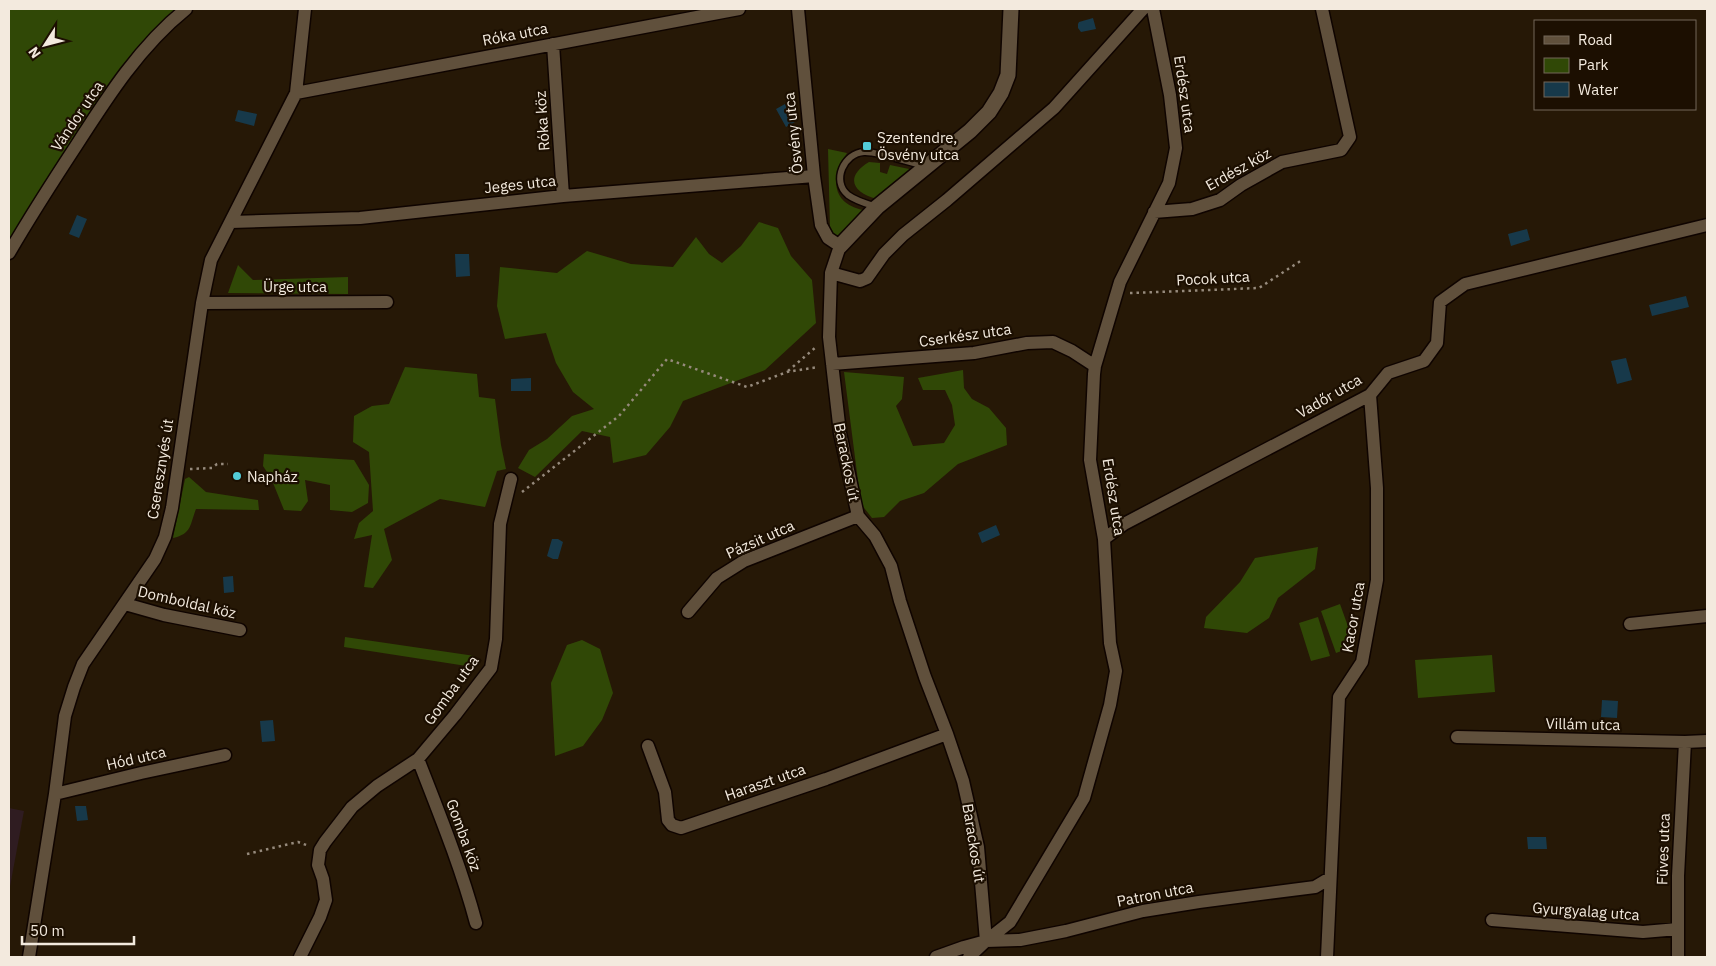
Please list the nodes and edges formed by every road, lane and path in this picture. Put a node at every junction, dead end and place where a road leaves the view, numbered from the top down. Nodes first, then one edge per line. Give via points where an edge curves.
1 (186, 9) edge
2 (305, 9) edge
3 (739, 9) edge
4 (798, 9) edge
5 (1011, 9) edge
6 (1143, 9) edge
7 (1153, 9) edge
8 (1322, 9) edge
9 (553, 44) junction
10 (296, 93) junction
11 (926, 166) junction
12 (814, 176) junction
13 (563, 196) junction
14 (878, 207) junction
15 (1154, 212) junction
16 (231, 222) junction
17 (1707, 225) edge
18 (840, 246) junction
19 (9, 253) edge
20 (1302, 260) dead end
21 (831, 273) junction
22 (1116, 294) junction
23 (387, 302) dead end
24 (202, 303) junction
25 (829, 336) junction
26 (832, 364) junction
27 (1095, 366) junction
28 (787, 372) junction
29 (1370, 395) junction
30 (228, 464) dead end
31 (178, 467) junction
32 (511, 479) dead end
33 (505, 505) junction
34 (858, 516) junction
35 (1104, 540) junction
36 (125, 604) junction
37 (688, 612) dead end
38 (1707, 616) edge
39 (1630, 624) dead end
40 (240, 630) dead end
41 (948, 734) junction
42 (1457, 737) dead end
43 (1707, 741) edge
44 (1685, 742) junction
45 (648, 746) dead end
46 (225, 755) dead end
47 (418, 759) junction
48 (55, 794) junction
49 (322, 846) junction
50 (247, 854) dead end
51 (1330, 878) junction
52 (1492, 920) dead end
53 (476, 923) dead end
54 (1678, 929) junction
55 (986, 941) junction
56 (29, 957) edge
57 (300, 957) edge
58 (936, 957) edge
59 (969, 957) edge
60 (1327, 957) edge
61 (1678, 957) edge

1 - 19 street, Vándor utca via 145,47 101,106
2 - 10 street, Cseresznyés út
3 - 9 street, Róka utca
4 - 12 street, Ösvény utca
5 - 11 street, Barackos út via 1008,75 1001,93 989,112 970,131
6 - 21 street via 1054,108 903,235 867,278 860,281
7 - 15 street, Erdész utca via 1170,95 1176,148 1169,182
8 - 15 street, Erdész köz via 1350,137 1342,150 1282,162 1220,200 1192,210
9 - 10 street, Róka utca
9 - 13 street, Róka köz
10 - 16 street, Cseresznyés út
11 - 14 street, Barackos út
11 - 14 lane via 865,152 854,154 845,161 841,184 847,194
12 - 13 street, Jeges utca
12 - 18 street, Ösvény utca via 821,225 828,238
13 - 16 street, Jeges utca via 360,218
14 - 18 street, Barackos út
15 - 22 street, Erdész utca
16 - 24 street, Cseresznyés út via 211,260
17 - 29 street, Vadőr utca via 1465,284 1440,302 1437,343 1424,361 1388,373
18 - 21 street, Barackos út
20 - 22 path, Pocok utca via 1259,288
21 - 25 street, Barackos út
22 - 27 street, Erdész utca
23 - 24 street, Ürge utca
24 - 31 street, Cseresznyés út
25 - 26 street, Barackos út
25 - 28 path
26 - 27 street, Cserkész utca via 974,353 1026,343 1053,342
26 - 28 path
26 - 34 street, Barackos út via 840,434
27 - 35 street, Erdész utca via 1090,460
28 - 33 path via 747,387 667,359 620,416
29 - 35 street, Vadőr utca via 1124,524
29 - 51 street, Kacor utca via 1377,488 1377,580 1362,662 1339,696
30 - 31 path via 196,469
31 - 36 street, Cseresznyés út via 165,537 155,559
32 - 33 street, Gomba utca
33 - 47 street, Gomba utca via 500,524 496,639 491,668
34 - 37 street, Pázsit utca via 744,561 717,578
34 - 41 street, Barackos út via 875,536 891,566 925,677
35 - 55 street, Erdész utca via 1110,643 1116,671 1084,798 1010,922
36 - 40 street, Domboldal köz
36 - 48 street, Cseresznyés út via 83,664 74,687 65,716
38 - 39 street
41 - 45 street, Haraszt utca via 681,828 668,820 665,792
41 - 55 street, Barackos út via 978,847
42 - 44 street, Villám utca
43 - 44 street, Villám utca
44 - 54 street, Füves utca
46 - 48 street, Hód utca
47 - 49 street, Gomba utca via 352,807
47 - 53 street, Gomba köz via 453,848
48 - 56 street, Cseresznyés út
49 - 50 path via 298,842
49 - 57 street via 318,865 326,900
51 - 55 street, Patron utca via 1315,887 1143,911 1020,940
51 - 60 street, Kacor utca
52 - 54 street, Gyurgyalag utca via 1643,932
54 - 61 street, Füves utca
55 - 58 street
55 - 59 street

